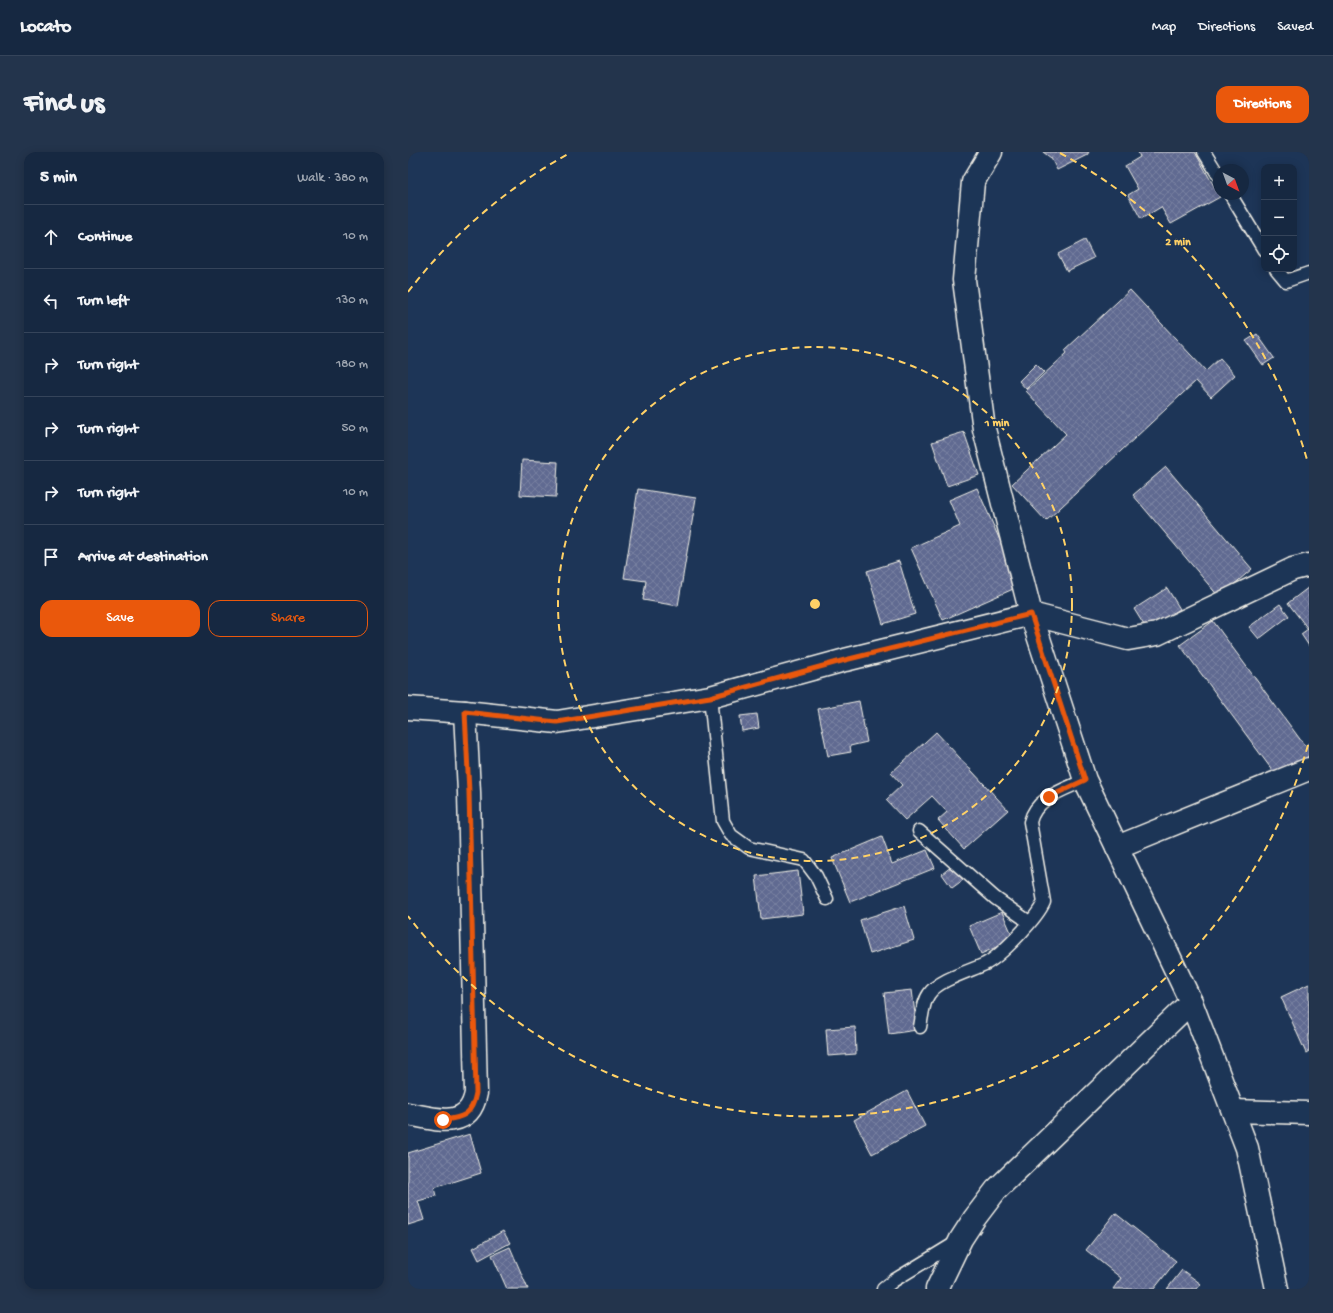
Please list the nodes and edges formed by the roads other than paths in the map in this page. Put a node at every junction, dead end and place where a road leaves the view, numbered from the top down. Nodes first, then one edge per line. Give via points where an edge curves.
1 (991, 152) edge
2 (1204, 152) edge
3 (1213, 166) edge
4 (1234, 200) edge
5 (1261, 245) edge
6 (1278, 272) edge
7 (1309, 273) edge
8 (1309, 565) edge
9 (1031, 614) junction
10 (710, 697) junction
11 (408, 708) edge
12 (465, 712) junction
13 (1309, 768) edge
14 (1085, 780) junction
15 (919, 831) dead end
16 (1117, 846) junction
17 (827, 898) dead end
18 (1029, 922) junction
19 (1191, 1002) junction
20 (920, 1027) dead end
21 (1233, 1111) junction
22 (1309, 1113) edge
23 (408, 1114) edge
24 (961, 1239) junction
25 (883, 1289) edge
26 (937, 1289) edge
27 (1277, 1289) edge

1 - 9 street via 973,182 964,280 984,429
2 - 3 lane
4 - 5 lane
6 - 7 lane via 1286,281
8 - 9 street via 1293,569 1157,634 1142,637 1128,639 1111,636
9 - 10 street via 845,660
9 - 14 street
10 - 12 street via 557,722
10 - 17 lane via 723,821 731,835 748,848 804,860
11 - 12 street
12 - 23 street via 476,1093 474,1104 459,1118 443,1120
13 - 16 street
14 - 16 street
14 - 18 lane via 1049,797 1033,811 1030,822 1044,902 1040,911
15 - 18 lane via 995,898
16 - 19 street
18 - 20 lane via 1010,944 987,963 934,987 928,996
19 - 21 street
19 - 24 street via 996,1190
21 - 22 street
21 - 27 street via 1247,1148
24 - 25 lane
24 - 26 street

